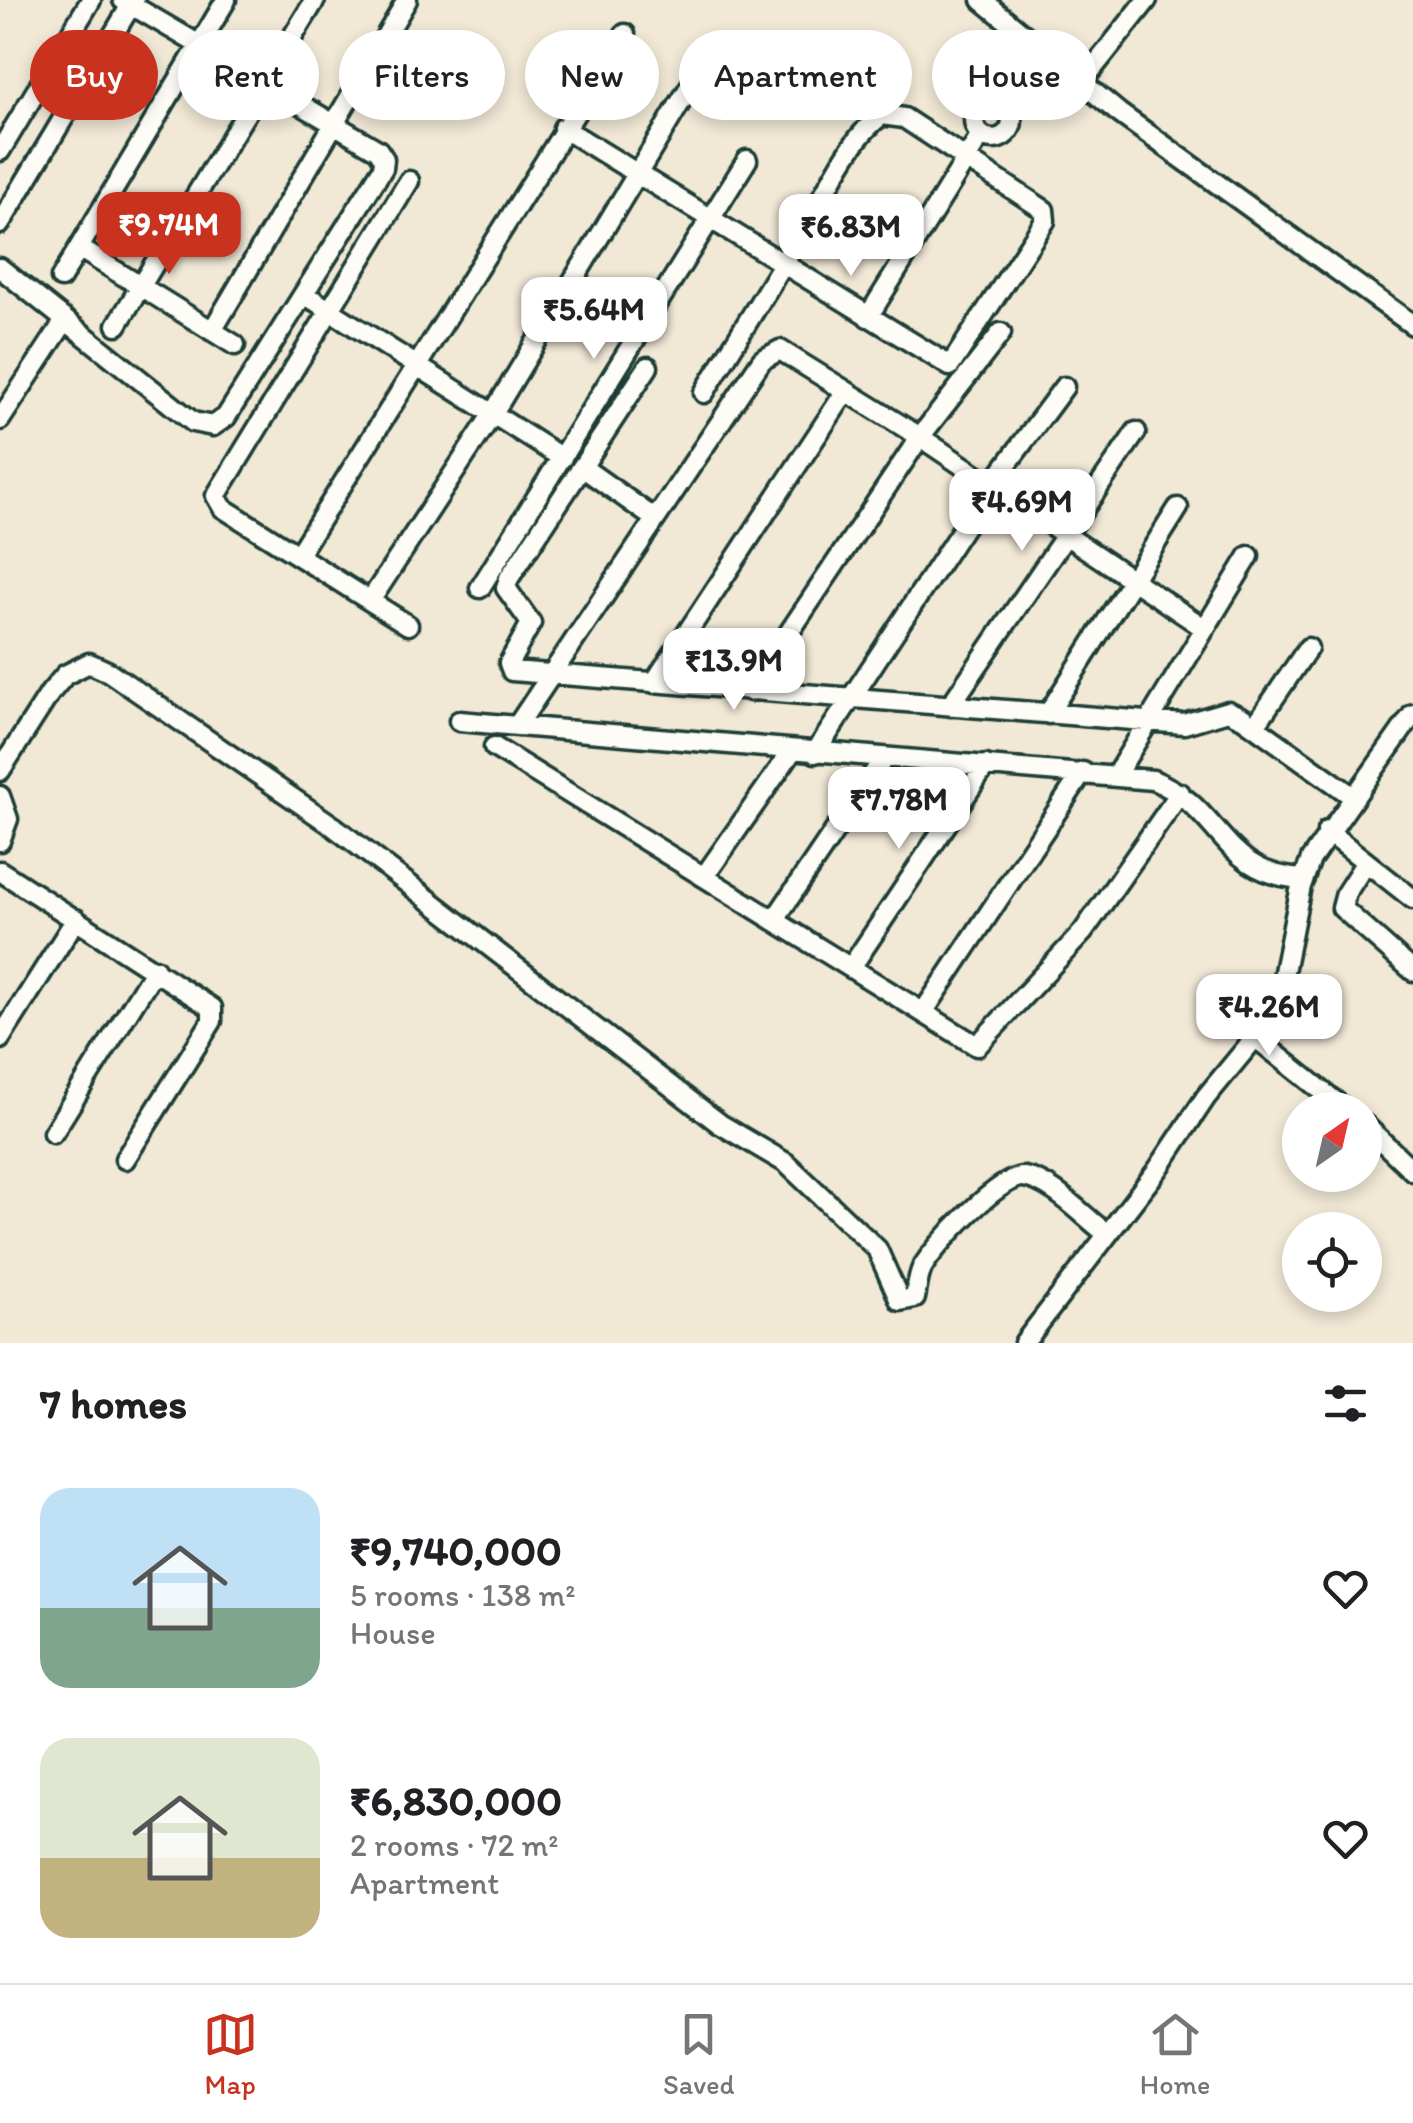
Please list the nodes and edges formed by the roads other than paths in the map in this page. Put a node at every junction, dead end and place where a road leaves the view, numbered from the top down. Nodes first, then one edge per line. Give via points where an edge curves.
1 (91, 0) edge
2 (226, 0) edge
3 (315, 0) edge
4 (407, 0) edge
5 (982, 0) edge
6 (1147, 0) edge
7 (130, 2) edge
8 (208, 30) edge
9 (297, 30) edge
10 (1021, 30) edge
11 (178, 32) edge
12 (1096, 64) edge
13 (178, 81) edge
14 (1096, 94) edge
15 (679, 105) edge
16 (319, 115) edge
17 (243, 120) edge
18 (568, 120) edge
19 (975, 120) edge
20 (1012, 120) edge
21 (333, 123) junction
22 (563, 128) junction
23 (981, 135) junction
24 (0, 150) edge
25 (748, 160) dead end
26 (966, 160) junction
27 (637, 176) junction
28 (410, 181) dead end
29 (710, 222) junction
30 (0, 224) edge
31 (79, 248) junction
32 (782, 266) junction
33 (0, 268) edge
34 (61, 278) dead end
35 (142, 288) junction
36 (304, 294) junction
37 (330, 311) junction
38 (868, 317) junction
39 (64, 322) junction
40 (1413, 325) edge
41 (117, 326) dead end
42 (212, 330) junction
43 (1001, 333) dead end
44 (235, 345) dead end
45 (415, 366) junction
46 (648, 367) dead end
47 (1064, 386) dead end
48 (846, 391) junction
49 (704, 393) dead end
50 (492, 415) junction
51 (0, 420) edge
52 (1136, 432) dead end
53 (920, 437) junction
54 (562, 458) junction
55 (582, 467) junction
56 (990, 486) junction
57 (1178, 508) dead end
58 (655, 519) junction
59 (1063, 535) junction
60 (298, 555) junction
61 (1249, 556) dead end
62 (1132, 580) junction
63 (480, 588) dead end
64 (370, 601) junction
65 (408, 625) dead end
66 (1204, 628) junction
67 (1308, 648) dead end
68 (550, 675) junction
69 (654, 683) junction
70 (750, 691) junction
71 (848, 698) junction
72 (950, 706) junction
73 (1048, 714) junction
74 (1413, 714) edge
75 (459, 721) dead end
76 (1148, 722) junction
77 (518, 726) junction
78 (1255, 726) junction
79 (494, 747) dead end
80 (792, 751) junction
81 (815, 753) junction
82 (884, 758) junction
83 (986, 765) junction
84 (0, 771) edge
85 (1083, 772) junction
86 (1116, 775) junction
87 (1180, 793) junction
88 (0, 796) edge
89 (1352, 796) junction
90 (1327, 831) junction
91 (0, 841) edge
92 (1366, 862) junction
93 (0, 871) edge
94 (704, 877) junction
95 (1304, 879) junction
96 (1413, 899) edge
97 (76, 919) junction
98 (775, 919) junction
99 (852, 966) junction
100 (155, 968) junction
101 (1413, 971) edge
102 (924, 1011) junction
103 (1256, 1038) junction
104 (0, 1039) edge
105 (1324, 1092) edge
106 (52, 1133) dead end
107 (1382, 1141) edge
108 (125, 1159) dead end
109 (1413, 1171) edge
110 (1107, 1234) junction
111 (1024, 1343) edge

1 - 24 street
2 - 8 street
3 - 9 street
4 - 21 street
5 - 10 street
6 - 12 street
7 - 11 street
7 - 30 street
13 - 31 street
14 - 40 street
15 - 27 street
16 - 21 street
17 - 35 street
18 - 22 street
19 - 23 street
20 - 23 street via 1001,138
21 - 36 street via 378,150 384,164
21 - 42 street
22 - 27 street
22 - 45 street
23 - 26 street
25 - 29 street
26 - 32 street via 904,118 882,114 868,125
26 - 38 street
26 - 38 street via 1038,204 1045,221 950,366
27 - 29 street
27 - 50 street
28 - 37 street
29 - 32 street
29 - 54 street
31 - 34 street
31 - 35 street
32 - 38 street
32 - 49 street
33 - 39 street
35 - 41 street
35 - 42 street
36 - 37 street
36 - 39 street via 226,416 206,426
37 - 45 street
37 - 60 street via 216,496 222,508
39 - 51 street
42 - 44 street
43 - 53 street
45 - 50 street
45 - 60 street
46 - 55 street
47 - 56 street
48 - 53 street
48 - 58 street via 788,352 772,351
48 - 69 street
50 - 54 street
50 - 64 street
52 - 59 street
53 - 56 street
53 - 70 street
54 - 63 street
55 - 58 street
55 - 68 street via 506,588 530,622 509,667
56 - 59 street
56 - 71 street
57 - 62 street
58 - 68 street
59 - 62 street
59 - 72 street
60 - 64 street
61 - 66 street
62 - 66 street
62 - 73 street
64 - 65 street
66 - 76 street
67 - 78 street
68 - 69 street
68 - 77 street
69 - 70 street
70 - 71 street
71 - 72 street
71 - 81 street
72 - 73 street
73 - 76 street
74 - 89 street
75 - 77 street
76 - 78 street via 1184,724 1228,711
76 - 86 street
77 - 80 street
78 - 89 street
79 - 94 street
80 - 81 street
80 - 94 street
81 - 82 street
82 - 83 street
82 - 98 street
83 - 85 street
83 - 99 street
84 - 110 street via 65,675 88,663 109,672 333,826 720,1124 786,1163 877,1249 900,1301 915,1298 930,1256 1014,1177 1044,1186
85 - 86 street
85 - 102 street
86 - 87 street via 1153,780
87 - 95 street via 1261,873
87 - 102 street via 1083,932 981,1044 969,1044
88 - 91 street via 8,819
89 - 90 street
90 - 92 street
90 - 95 street
92 - 96 street
92 - 101 street via 1342,908
93 - 97 street
94 - 98 street
95 - 103 street via 1276,1008
97 - 100 street
97 - 104 street
98 - 99 street
99 - 102 street
100 - 106 street
100 - 108 street via 208,1002 214,1013
103 - 105 street
103 - 110 street
107 - 109 street
110 - 111 street

